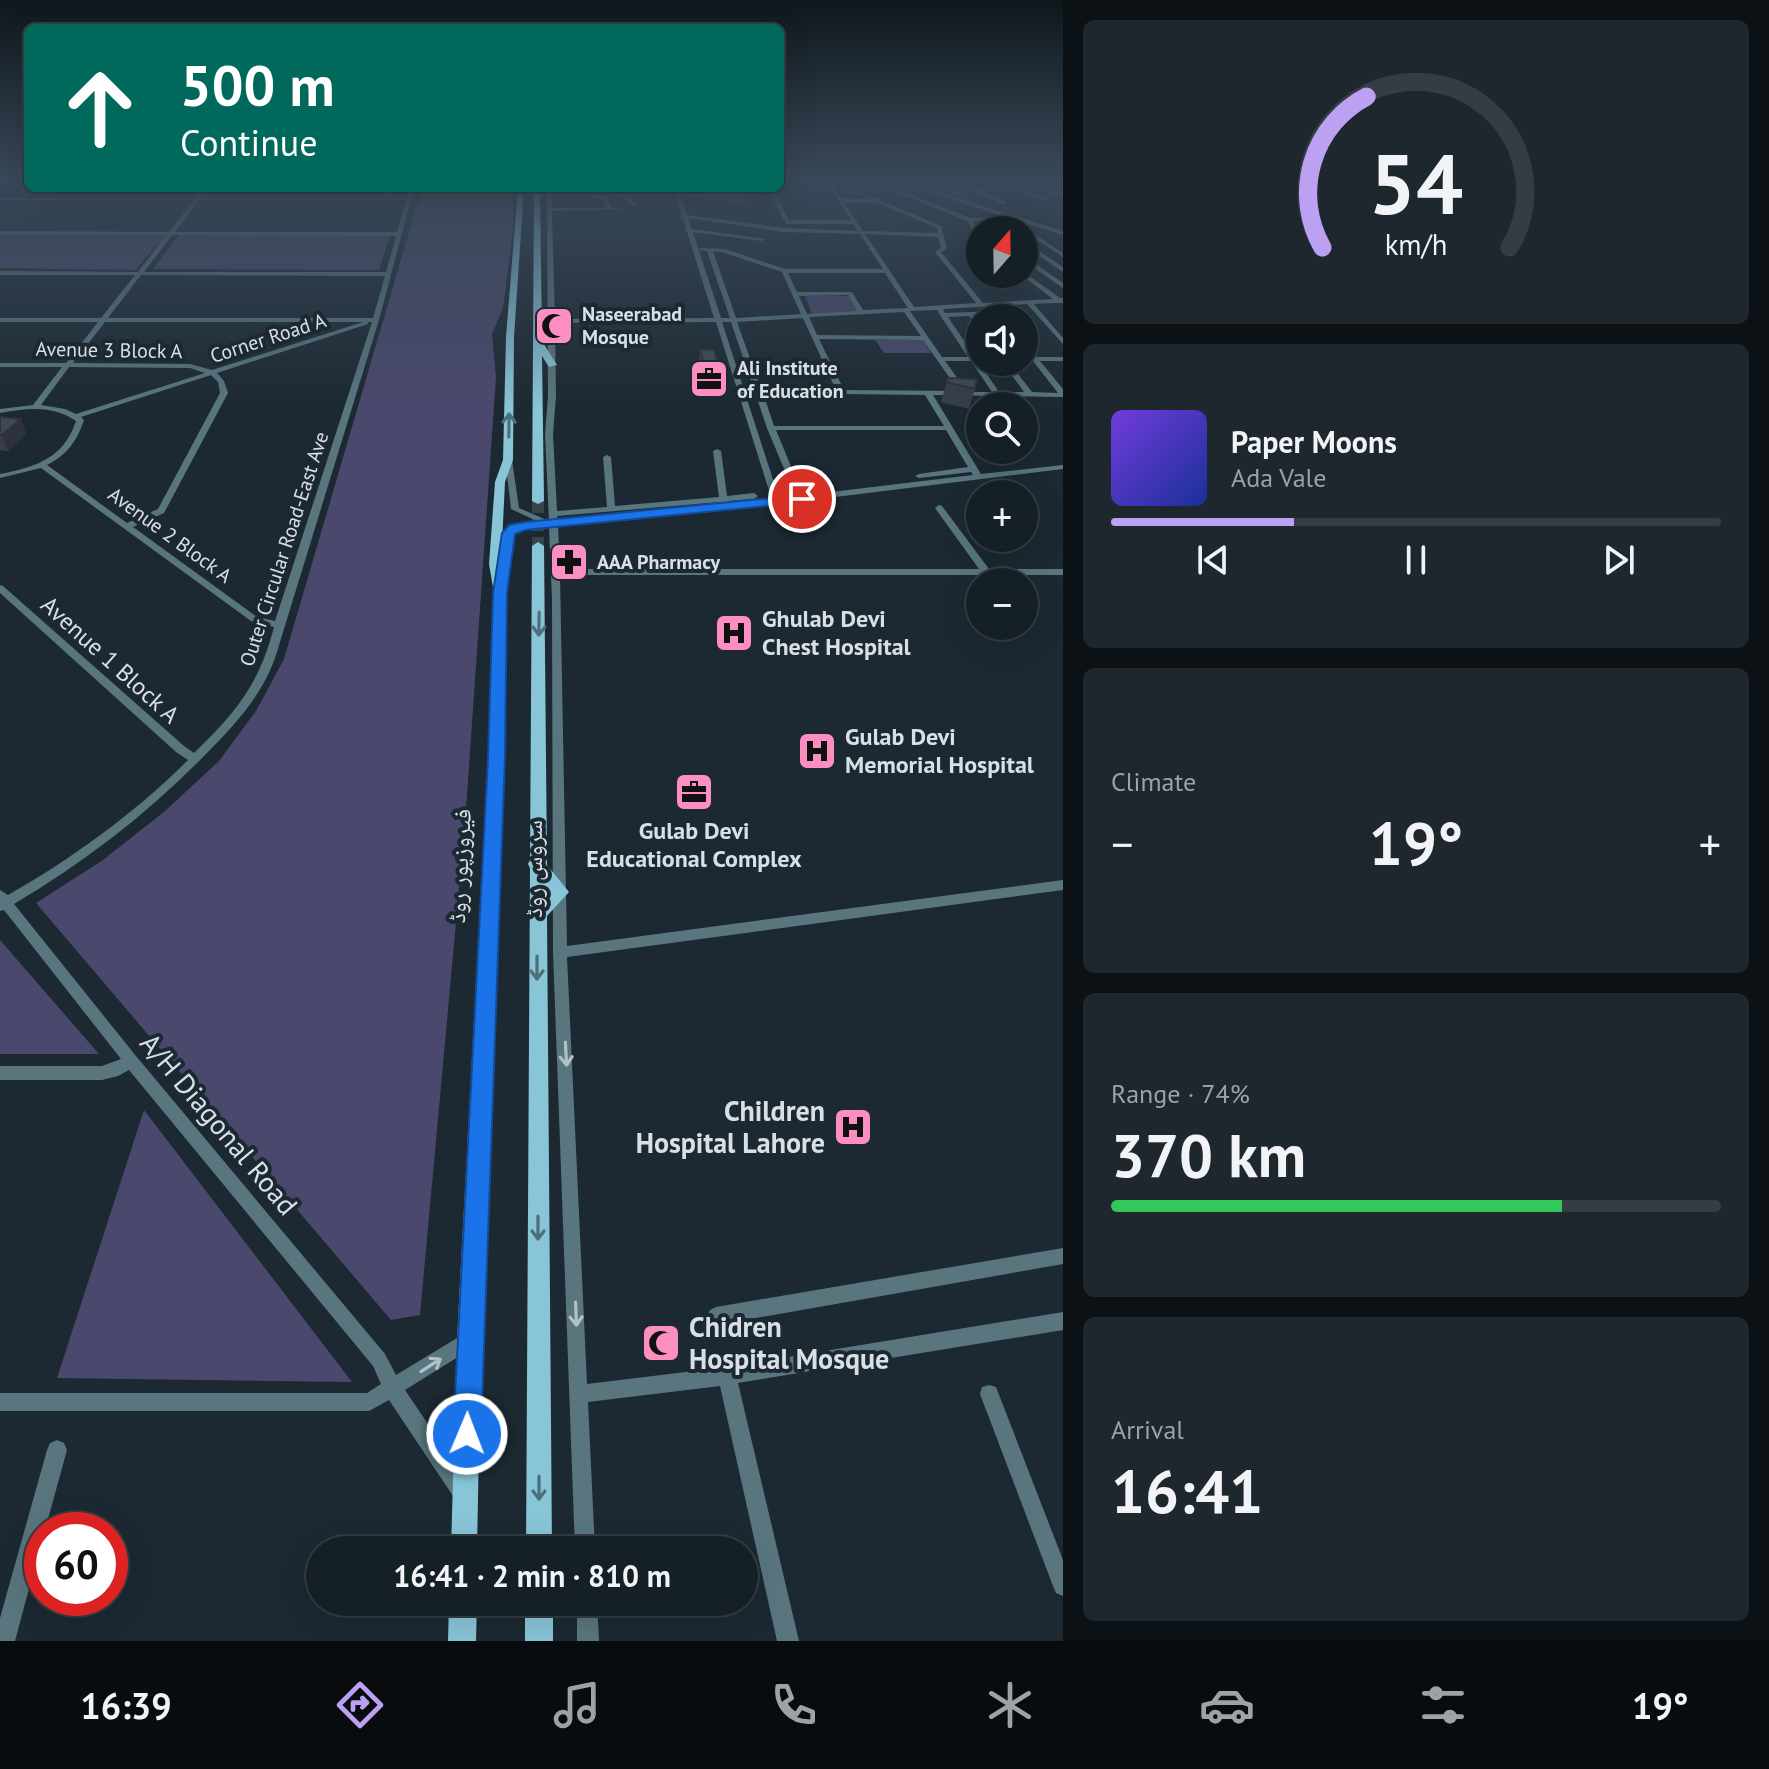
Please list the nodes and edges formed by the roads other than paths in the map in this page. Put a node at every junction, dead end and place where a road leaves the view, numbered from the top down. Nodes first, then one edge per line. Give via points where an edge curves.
1 (154, 256) edge
2 (393, 256) edge
3 (516, 256) edge
4 (537, 256) edge
5 (550, 256) edge
6 (697, 256) edge
7 (711, 256) edge
8 (739, 256) edge
9 (876, 256) edge
10 (941, 256) edge
11 (1040, 256) edge
12 (837, 261) dead end
13 (1038, 268) edge
14 (784, 271) junction
15 (808, 271) junction
16 (886, 271) junction
17 (1063, 271) edge
18 (0, 273) edge
19 (140, 273) junction
20 (1038, 273) edge
21 (1044, 273) junction
22 (387, 274) junction
23 (1038, 284) edge
24 (1063, 286) edge
25 (796, 294) junction
26 (1029, 302) junction
27 (1062, 302) edge
28 (980, 304) edge
29 (989, 304) edge
30 (966, 306) edge
31 (938, 307) junction
32 (908, 309) junction
33 (862, 313) junction
34 (966, 314) edge
35 (943, 315) junction
36 (806, 316) junction
37 (0, 320) edge
38 (105, 320) junction
39 (376, 320) junction
40 (719, 320) junction
41 (734, 320) junction
42 (552, 321) junction
43 (816, 337) junction
44 (925, 338) junction
45 (537, 341) junction
46 (1063, 342) edge
47 (966, 345) edge
48 (940, 359) junction
49 (966, 359) edge
50 (1038, 359) edge
51 (1063, 359) edge
52 (1038, 364) edge
53 (0, 365) edge
54 (70, 365) junction
55 (552, 365) junction
56 (213, 373) junction
57 (759, 391) junction
58 (841, 392) junction
59 (927, 392) junction
60 (964, 392) joint
61 (1038, 394) edge
62 (1063, 394) edge
63 (35, 407) junction
64 (0, 411) edge
65 (78, 416) junction
66 (771, 428) junction
67 (950, 428) junction
68 (717, 451) dead end
69 (607, 457) dead end
70 (508, 460) junction
71 (43, 466) junction
72 (1063, 467) edge
73 (972, 469) junction
74 (0, 476) edge
75 (978, 477) junction
76 (798, 493) junction
77 (774, 495) junction
78 (538, 501) tunnel mouth
79 (726, 503) junction
80 (624, 508) junction
81 (939, 508) dead end
82 (611, 509) junction
83 (594, 516) junction
84 (632, 517) junction
85 (554, 519) junction
86 (128, 526) junction
87 (538, 546) tunnel mouth
88 (983, 568) edge
89 (556, 572) junction
90 (966, 572) edge
91 (1038, 572) edge
92 (1063, 572) edge
93 (0, 588) edge
94 (500, 593) junction
95 (279, 625) junction
96 (195, 759) junction
97 (536, 864) junction
98 (1063, 885) edge
99 (560, 892) junction
100 (2, 901) edge
101 (537, 915) junction
102 (560, 952) junction
103 (131, 1061) junction
104 (0, 1073) edge
105 (1063, 1256) edge
106 (716, 1316) dead end
107 (1063, 1321) edge
108 (469, 1340) junction
109 (727, 1376) junction
110 (393, 1389) junction
111 (579, 1394) junction
112 (989, 1394) dead end
113 (0, 1402) edge
114 (57, 1450) dead end
115 (465, 1497) junction
116 (464, 1536) edge
117 (539, 1536) edge
118 (584, 1536) edge
119 (1063, 1586) edge
120 (463, 1616) edge
121 (539, 1616) edge
122 (587, 1616) edge
123 (540, 1638) edge
124 (4, 1641) edge
125 (462, 1641) edge
126 (588, 1641) edge
127 (788, 1641) edge

1 - 19 street
2 - 22 street, Outer Circular Road-East Ave
70 -> 3 main road, فیروزپور روڈ
4 - 45 main road
5 - 42 street, سروس روڈ
6 - 40 street
7 - 41 street
8 - 14 street
9 - 16 street
10 - 28 street
11 - 17 street
12 - 15 street
13 - 21 street
14 - 15 street
14 - 25 street
15 - 16 street
16 - 32 street
17 - 21 street
18 - 19 street
19 - 22 street
19 - 38 street
20 - 21 street
21 - 24 street
22 - 39 street, Outer Circular Road-East Ave
23 - 27 street
25 - 33 street via 850,293
25 - 36 street
26 - 27 street
26 - 29 street
26 - 46 street
30 - 31 street
31 - 32 street
31 - 35 street
32 - 33 street
32 - 44 street
33 - 36 street
34 - 35 street
35 - 47 street
36 - 41 street
36 - 43 street
37 - 38 street
38 - 39 street
38 - 54 street
39 - 56 street, Corner Road A
39 - 95 street, Outer Circular Road-East Ave
40 - 41 street
40 - 42 street
40 - 77 street
41 - 57 street
42 - 55 street, سروس روڈ
43 - 44 street
43 - 58 street
44 - 48 street
45 - 55 main road
45 - 78 main road
48 - 49 street
48 - 60 street
50 - 51 street
52 - 62 street
53 - 54 street, Avenue 3 Block A
54 - 56 street, Avenue 3 Block A via 190,366
54 - 63 street
55 - 85 street, سروس روڈ
56 - 65 street, Corner Road A
56 - 86 street, Avenue 3 Block A via 222,381 224,393 163,509
57 - 58 street
57 - 66 street
58 - 59 street
59 - 60 street
59 - 67 street
61 - 62 street
63 - 64 street
63 - 65 street
65 - 71 street via 76,433
66 - 67 street
66 - 76 street
67 - 73 street
68 - 79 street
69 - 82 street
70 - 85 street via 515,509
70 - 94 main road, فیروزپور روڈ via 500,482 495,564
71 - 74 street
71 - 86 street, Avenue 2 Block A
72 - 75 street
73 - 75 street
73 - 76 street
75 - 79 street
76 - 77 street
77 - 79 street
79 - 80 street
79 - 84 street
80 - 82 street
80 - 84 street
81 - 88 street
82 - 83 street
83 - 84 street
83 - 85 street
85 - 89 street, سروس روڈ
85 - 94 street via 511,530
86 - 95 street, Avenue 2 Block A via 254,619
87 -> 97 main road
89 - 90 street
89 - 99 street, سروس روڈ
91 - 92 street
93 - 96 street, Avenue 1 Block A
94 - 108 main road, فیروزپور روڈ
95 - 96 street, Outer Circular Road-East Ave via 258,686
96 - 100 street, Outer Circular Road-East Ave via 113,832
97 - 99 main road
97 - 101 main road
98 - 102 street
99 - 101 main road
99 - 102 street, سروس روڈ
100 - 103 street, A/H Diagonal Road
101 -> 117 main road
102 -> 111 street, سروس روڈ
103 - 104 street via 102,1073
103 - 110 street, A/H Diagonal Road via 379,1360
105 - 106 street
107 - 109 street
110 -> 108 street
108 - 115 main road, فیروزپور روڈ
109 - 111 street
109 - 127 street
110 - 113 street via 369,1402
110 - 115 street, A/H Diagonal Road
111 - 118 street, سروس روڈ
112 - 119 street
114 - 124 street
115 - 116 main road, فیروزپور روڈ
120 - 125 main road
121 - 123 main road
122 - 126 street

